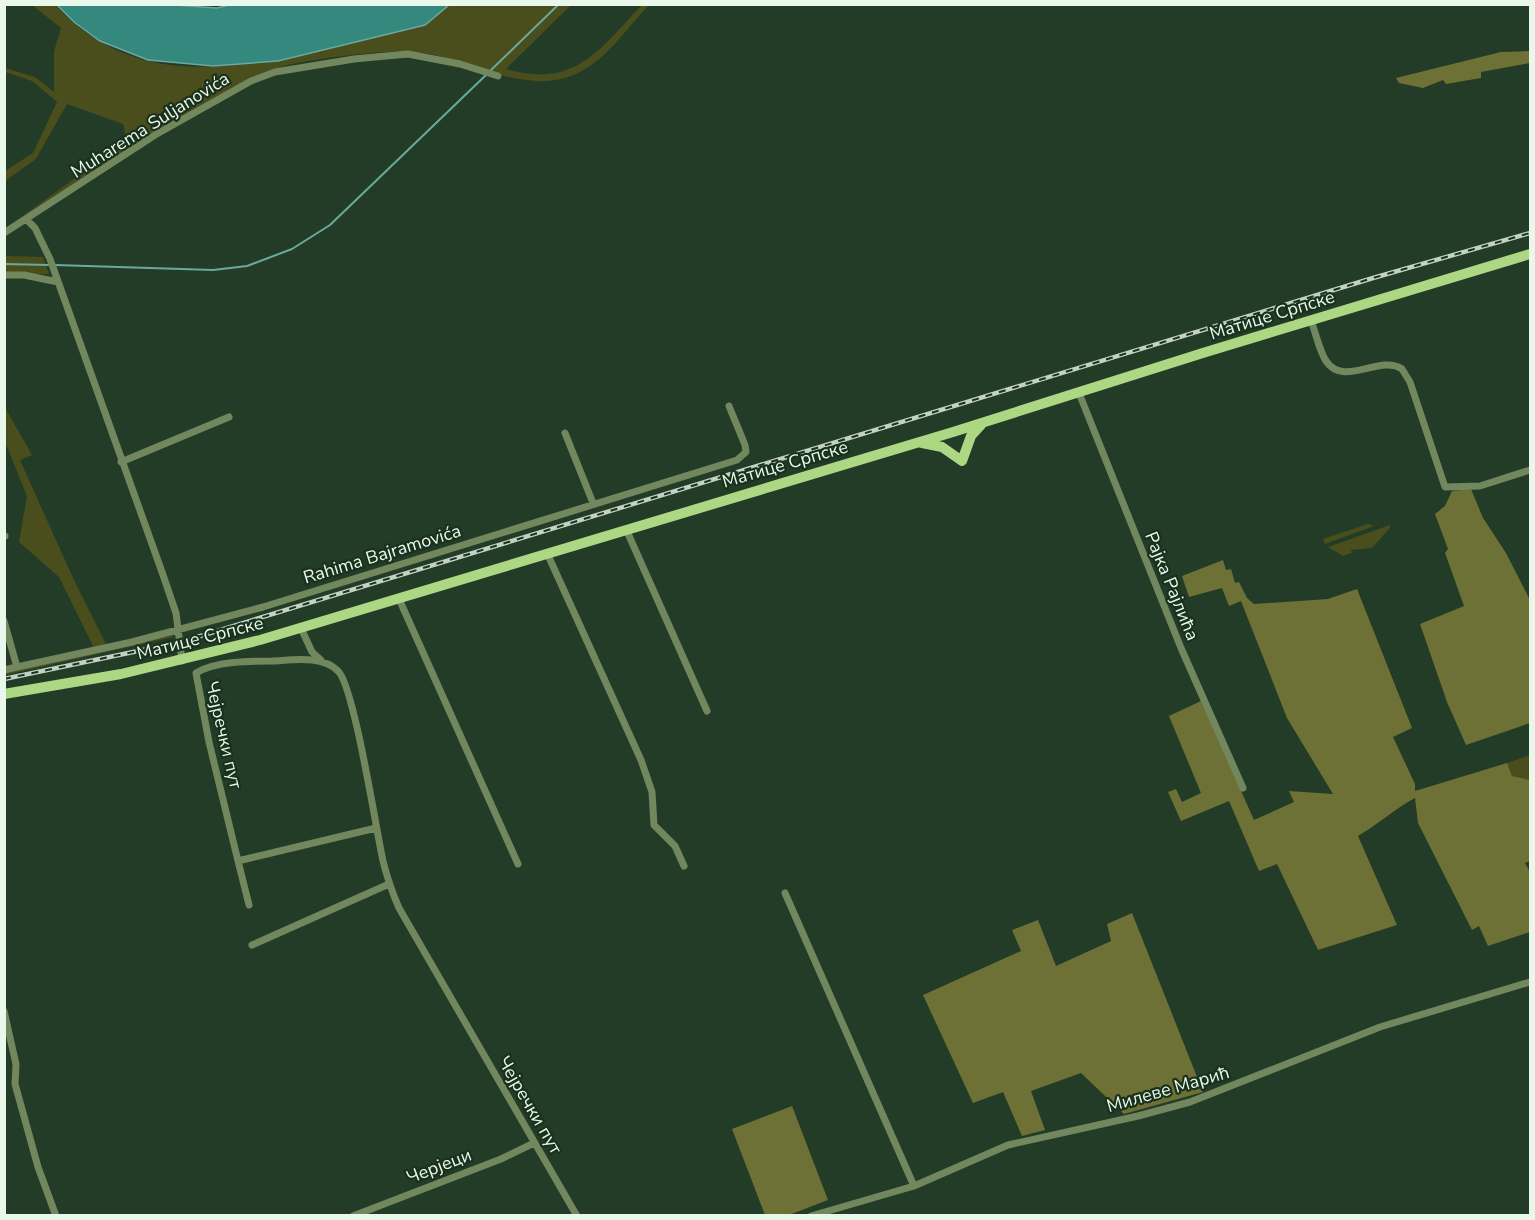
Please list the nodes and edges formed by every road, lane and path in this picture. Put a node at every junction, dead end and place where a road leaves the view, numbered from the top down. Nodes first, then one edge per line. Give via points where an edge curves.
1 (498, 76) dead end
2 (27, 220) junction
3 (4, 233) edge
4 (1530, 254) edge
5 (4, 275) edge
6 (58, 282) junction
7 (1311, 321) junction
8 (1078, 393) junction
9 (729, 406) dead end
10 (229, 417) dead end
11 (984, 422) junction
12 (565, 433) dead end
13 (918, 442) junction
14 (122, 462) junction
15 (1530, 471) edge
16 (593, 503) junction
17 (626, 529) junction
18 (547, 553) junction
19 (399, 599) junction
20 (4, 621) edge
21 (301, 628) junction
22 (180, 631) junction
23 (182, 661) junction
24 (324, 662) junction
25 (16, 667) junction
26 (4, 669) edge
27 (4, 694) edge
28 (707, 711) dead end
29 (1243, 788) dead end
30 (376, 828) junction
31 (238, 861) junction
32 (518, 864) dead end
33 (684, 866) dead end
34 (389, 884) junction
35 (785, 893) dead end
36 (249, 905) dead end
37 (252, 945) dead end
38 (1530, 982) edge
39 (4, 1011) edge
40 (534, 1143) junction
41 (914, 1186) junction
42 (56, 1215) edge
43 (353, 1215) edge
44 (577, 1215) edge
45 (811, 1215) edge

1 - 2 street, Muharema Suljanovića via 408,54 275,72 251,81 155,135
2 - 3 street, Muharema Suljanovića
2 - 6 street via 35,228
4 - 7 main road, Матице Српске
5 - 6 street
6 - 14 street
7 - 8 main road, Матице Српске
7 - 15 street via 1325,360 1335,369 1347,372 1390,365 1402,369 1410,382 1445,487 1480,486
8 - 11 main road, Матице Српске
8 - 29 street, Рајка Рајлића via 1181,648
9 - 16 street, Rahima Bajramovića via 745,445 746,452 737,460
10 - 14 street
11 - 13 main road, Матице Српске
11 - 13 main road via 971,436 962,461 942,447
12 - 16 street
13 - 17 main road, Матице Српске
14 - 22 street
16 - 22 street, Rahima Bajramovića
17 - 18 main road, Матице Српске
17 - 28 street
18 - 19 main road, Матице Српске
18 - 33 street via 620,710 652,792 654,825 675,846
19 - 21 main road, Матице Српске
19 - 32 street
20 - 25 street
21 - 23 main road, Матице Српске
21 - 24 street via 312,652
22 - 23 street
22 - 25 street, Rahima Bajramovića
23 - 27 main road, Матице Српске
24 - 30 street, Чејречки пут via 344,680
24 - 31 street, Чејречки пут via 265,661 213,667 194,675
25 - 26 street, Rahima Bajramovića
30 - 31 street
30 - 34 street, Чејречки пут
31 - 36 street, Чејречки пут
34 - 37 street
34 - 40 street, Чејречки пут via 406,925
35 - 41 street
38 - 41 street, Милеве Мaрић via 1380,1027 1190,1102 1001,1147
39 - 42 street via 16,1064 15,1084
40 - 43 street, Черјеци
40 - 44 street, Чејречки пут
41 - 45 street, Милеве Мaрић

